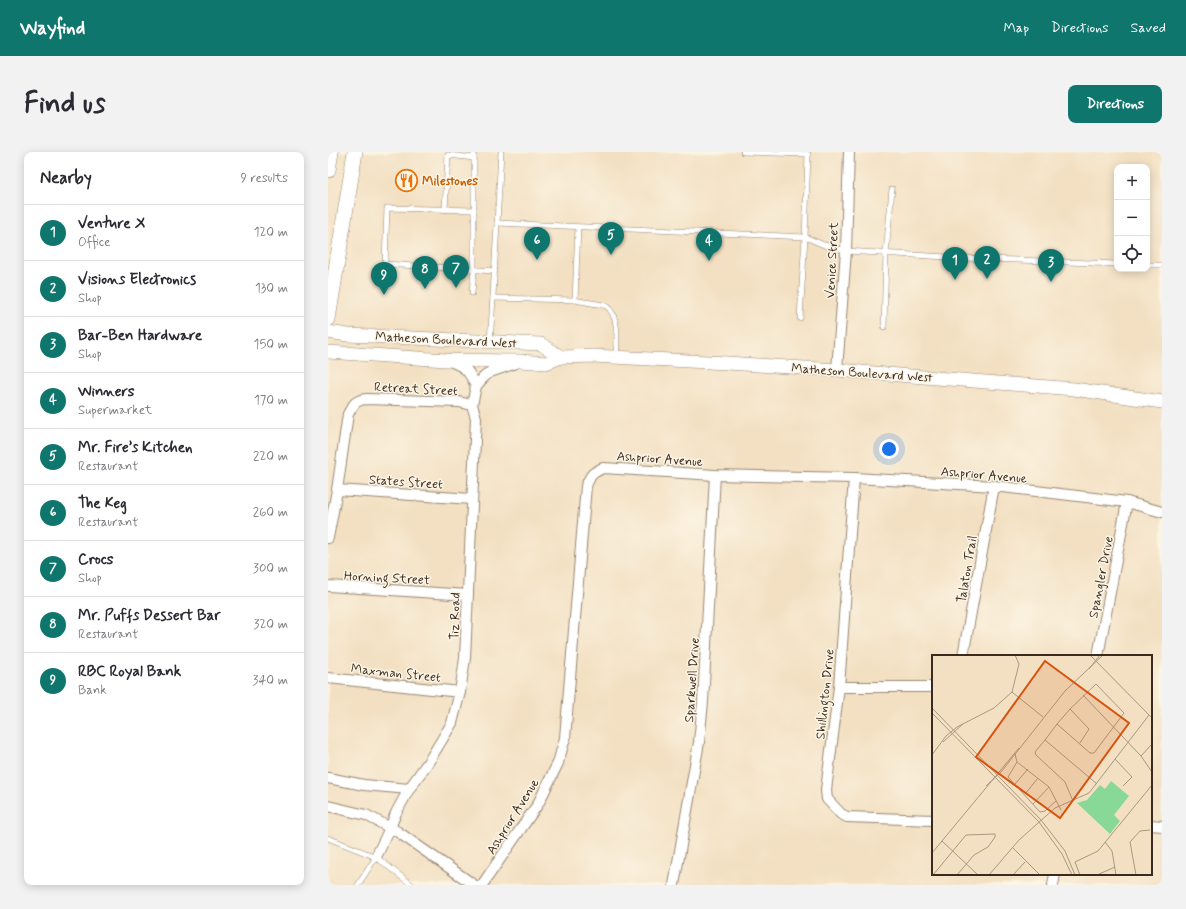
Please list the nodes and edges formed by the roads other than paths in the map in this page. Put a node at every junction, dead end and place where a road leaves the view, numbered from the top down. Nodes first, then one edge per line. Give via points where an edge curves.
1 (330, 152) edge
2 (355, 152) edge
3 (501, 152) edge
4 (743, 152) edge
5 (849, 152) edge
6 (474, 155) edge
7 (328, 170) edge
8 (892, 189) dead end
9 (445, 210) junction
10 (474, 210) junction
11 (497, 223) junction
12 (578, 227) junction
13 (805, 237) junction
14 (846, 251) junction
15 (886, 253) junction
16 (1114, 264) edge
17 (1150, 265) edge
18 (1162, 266) edge
19 (474, 270) junction
20 (495, 271) junction
21 (472, 293) dead end
22 (493, 298) junction
23 (575, 300) junction
24 (800, 318) dead end
25 (328, 319) edge
26 (884, 326) dead end
27 (328, 332) edge
28 (490, 341) junction
29 (328, 352) edge
30 (561, 357) junction
31 (616, 357) junction
32 (446, 360) junction
33 (521, 362) junction
34 (837, 370) junction
35 (476, 386) junction
36 (1162, 402) edge
37 (472, 405) junction
38 (715, 475) junction
39 (854, 478) junction
40 (994, 486) junction
41 (337, 490) junction
42 (472, 499) junction
43 (1127, 502) junction
44 (1162, 512) edge
45 (328, 538) edge
46 (328, 586) edge
47 (468, 595) junction
48 (963, 655) edge
49 (1098, 655) edge
50 (328, 678) edge
51 (840, 687) junction
52 (932, 687) edge
53 (460, 692) junction
54 (328, 778) edge
55 (409, 789) junction
56 (328, 806) edge
57 (932, 820) edge
58 (390, 828) junction
59 (328, 838) edge
60 (376, 857) junction
61 (1056, 875) edge
62 (358, 885) edge
63 (412, 885) edge
64 (474, 885) edge
65 (482, 885) edge
66 (674, 885) edge
67 (1053, 885) edge

1 - 7 main road
2 - 25 main road
3 - 11 lane
4 - 13 lane via 808,154
5 - 14 street, Venice Street
6 - 9 lane via 448,155
6 - 10 lane
8 - 15 lane
9 - 10 lane
9 - 19 lane via 387,208 385,264
10 - 19 lane
11 - 12 lane
11 - 20 lane
12 - 13 lane
12 - 23 lane
13 - 14 lane
13 - 24 lane
14 - 15 lane
14 - 34 street, Venice Street
15 - 16 lane
15 - 26 lane
17 - 18 lane
19 - 20 lane
19 - 21 lane
20 - 22 lane
22 - 23 lane
22 - 28 lane
23 - 31 lane via 606,306 614,316 617,332
27 - 28 street, Matheson Boulevard West
28 - 30 street, Matheson Boulevard West via 541,344
29 - 32 street, Matheson Boulevard West
30 - 31 street, Matheson Boulevard West
30 - 33 street, Matheson Boulevard West via 546,363
31 - 34 street, Matheson Boulevard West
32 - 33 street, Matheson Boulevard West
32 - 35 street via 468,371
33 - 35 street via 490,372
34 - 36 street, Matheson Boulevard West via 1074,389
35 - 37 street, Tiz Road
37 - 41 street, Retreat Street via 459,402 359,400 348,414
37 - 42 street, Tiz Road via 476,418
38 - 39 street, Ashprior Avenue
38 - 65 street, Ashprior Avenue via 603,468 590,475 586,486 565,738 558,763 538,804
38 - 66 street, Sparkwell Drive via 699,742
39 - 40 street, Ashprior Avenue
39 - 51 street, Shillington Drive
40 - 43 street, Ashprior Avenue
40 - 48 street, Talaton Trail
41 - 42 street, States Street
41 - 45 street, Retreat Street
42 - 47 street, Tiz Road
43 - 44 street, Ashprior Avenue
43 - 49 street, Spangler Drive
46 - 47 street, Horning Street
47 - 53 street, Tiz Road via 465,658
50 - 53 street, Maxman Street
51 - 52 street
51 - 57 street, Shillington Drive via 826,790 827,799 847,817
53 - 55 street, Tiz Road via 452,723
54 - 55 street via 364,785
55 - 58 street, Tiz Road
56 - 58 street via 366,815
58 - 60 street, Tiz Road
58 - 64 street
59 - 60 lane
60 - 62 lane
60 - 63 lane
61 - 67 street

